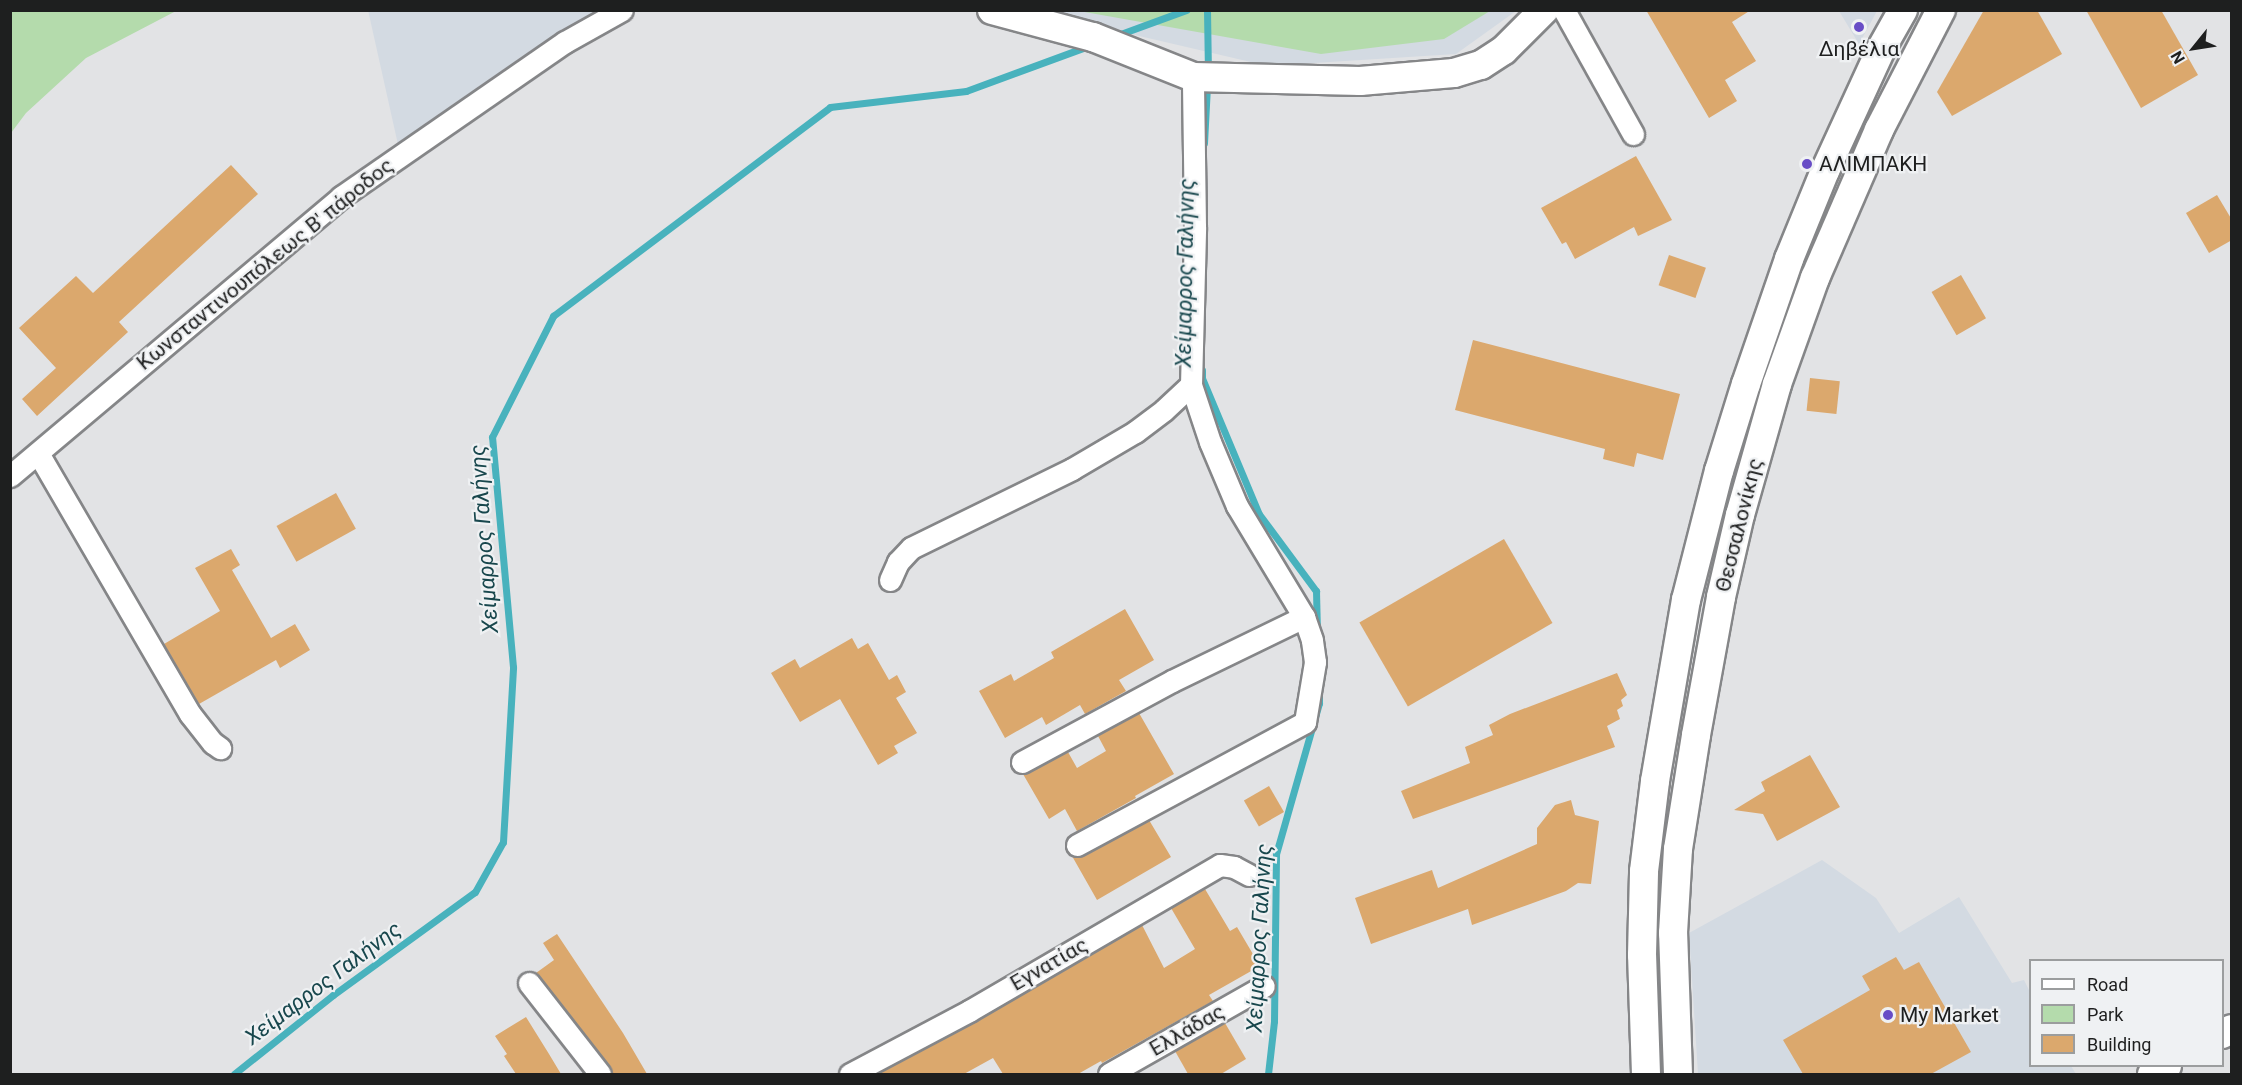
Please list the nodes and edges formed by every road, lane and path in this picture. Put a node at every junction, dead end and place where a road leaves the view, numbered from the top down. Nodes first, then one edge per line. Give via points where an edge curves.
1 (622, 10) edge
2 (992, 10) edge
3 (1544, 10) edge
4 (1564, 10) edge
5 (1903, 10) edge
6 (1941, 10) edge
7 (1193, 76) junction
8 (1633, 134) dead end
9 (1191, 385) junction
10 (38, 453) junction
11 (10, 476) edge
12 (890, 580) dead end
13 (1304, 617) junction
14 (220, 748) dead end
15 (1022, 762) dead end
16 (1077, 845) dead end
17 (1249, 875) dead end
18 (529, 983) dead end
19 (1264, 986) dead end
20 (600, 1074) edge
21 (850, 1074) edge
22 (1109, 1074) edge
23 (1646, 1074) edge
24 (1678, 1074) edge

1 - 10 street, Κωνσταντινουπόλεως Β' πάροδος via 565,42 341,197
2 - 7 main road via 1094,37
3 - 7 main road via 1504,50 1481,64 1454,73 1360,81
4 - 8 street
5 - 23 main road, Θεσσαλονίκης via 1844,130 1790,259 1719,471 1686,600 1644,871
6 - 24 main road, Θεσσαλονίκης via 1879,130 1815,278 1774,394 1737,525 1678,849 1672,933
7 - 9 street
9 - 12 street via 1135,432 1081,464 911,548 898,562
9 - 13 street via 1237,506
10 - 11 street, Κωνσταντινουπόλεως Β' πάροδος
10 - 14 street via 190,714
13 - 15 street via 1172,681
13 - 16 street via 1315,662 1305,722
17 - 21 street, Εγνατίας via 1220,865 969,1011
18 - 20 street
19 - 22 street, Ελλάδας

